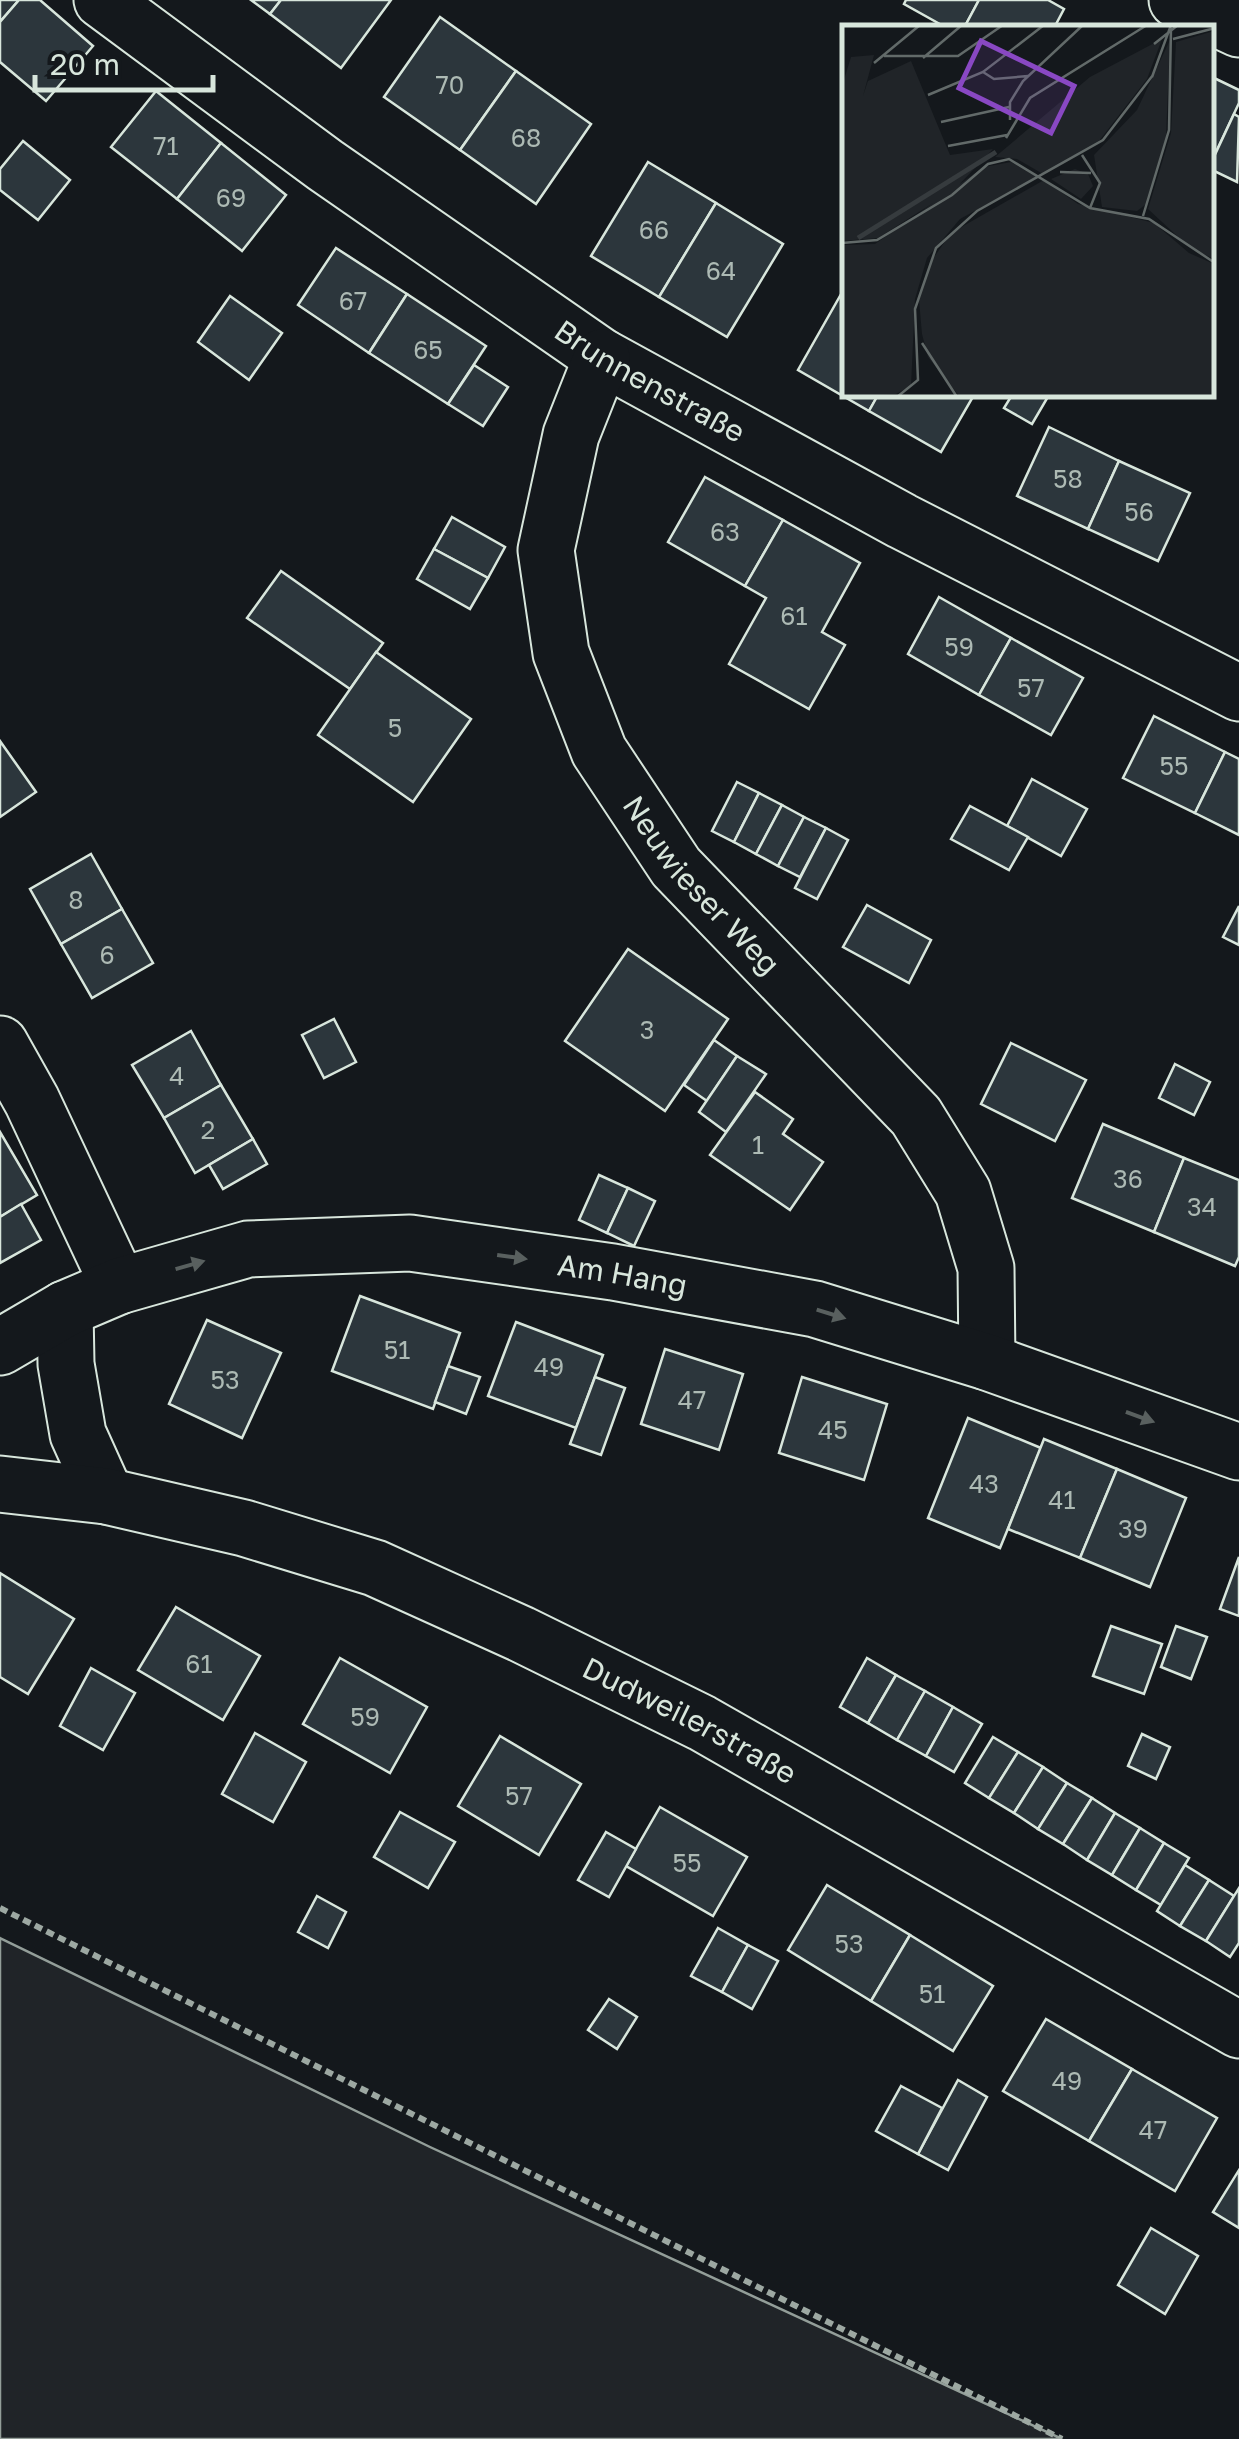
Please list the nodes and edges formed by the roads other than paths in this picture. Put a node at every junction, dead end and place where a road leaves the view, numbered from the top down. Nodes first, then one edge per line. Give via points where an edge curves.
1 (102, 0) edge
2 (1178, 0) edge
3 (1239, 29) edge
4 (602, 358) junction
5 (1239, 693) edge
6 (0, 1044) edge
7 (118, 1286) junction
8 (66, 1310) junction
9 (0, 1347) edge
10 (986, 1362) junction
11 (1239, 1452) edge
12 (0, 1484) edge
13 (106, 1496) junction
14 (1239, 2030) edge

1 - 4 street, Brunnenstraße
2 - 3 street
4 - 5 street, Brunnenstraße
4 - 10 street, Neuwieser Weg via 572,434 546,550 560,653 599,751 676,868 916,1116 963,1192 986,1268
6 - 7 street
7 - 8 street, Am Hang
7 -> 10 street, Am Hang via 248,1249 410,1242 815,1310
8 - 9 street, Am Hang
8 - 13 street via 66,1364 78,1434
10 -> 11 street, Am Hang
12 - 13 street, Dudweilerstraße
13 - 14 street, Dudweilerstraße via 376,1568 521,1634 702,1723

